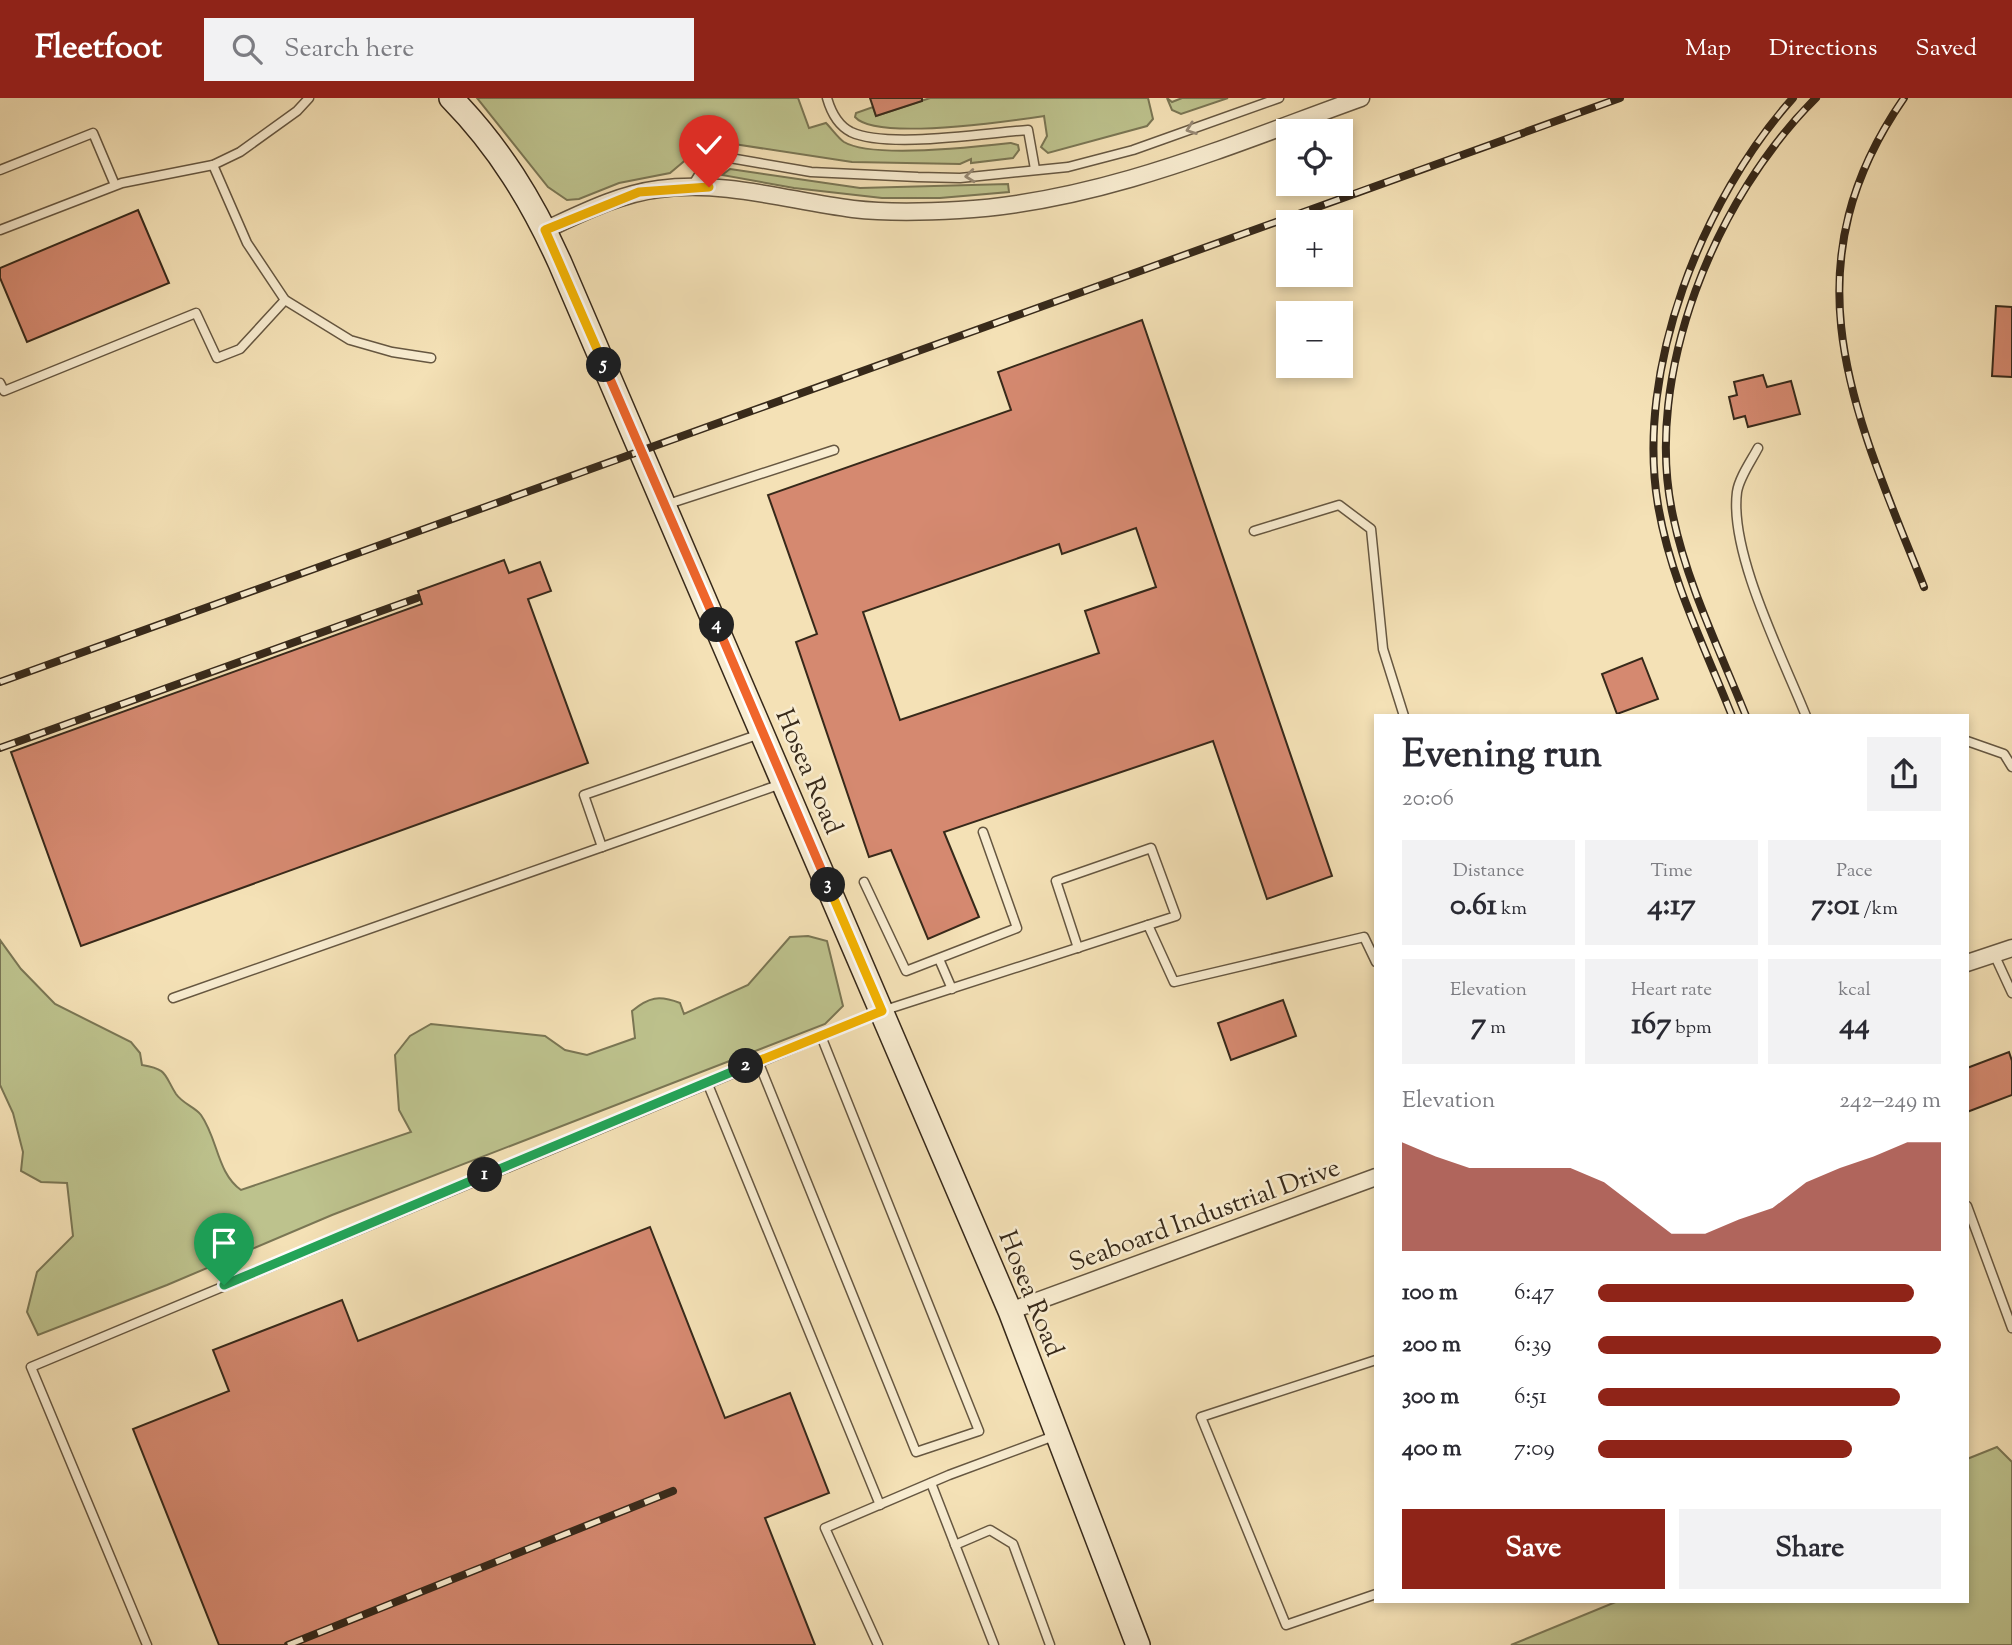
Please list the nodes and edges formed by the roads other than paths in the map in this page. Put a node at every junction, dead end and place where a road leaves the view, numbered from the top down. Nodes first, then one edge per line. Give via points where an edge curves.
1 (309, 98) edge
2 (452, 98) edge
3 (827, 98) edge
4 (1279, 98) edge
5 (1361, 98) edge
6 (1326, 104) edge
7 (213, 165) junction
8 (1035, 169) junction
9 (0, 170) edge
10 (115, 186) junction
11 (692, 186) junction
12 (0, 230) edge
13 (545, 230) junction
14 (285, 300) junction
15 (431, 358) dead end
16 (0, 383) edge
17 (1758, 448) dead end
18 (834, 450) dead end
19 (665, 505) junction
20 (1254, 531) dead end
21 (1403, 714) edge
22 (1804, 714) edge
23 (763, 733) junction
24 (1969, 742) edge
25 (2012, 767) edge
26 (784, 782) junction
27 (983, 832) dead end
28 (602, 848) junction
29 (864, 881) dead end
30 (1149, 925) junction
31 (1078, 948) junction
32 (2012, 948) edge
33 (1994, 954) junction
34 (1374, 958) edge
35 (939, 959) junction
36 (1969, 962) edge
37 (952, 989) junction
38 (2012, 993) edge
39 (173, 998) dead end
40 (882, 1011) junction
41 (821, 1036) junction
42 (758, 1061) junction
43 (707, 1082) junction
44 (1374, 1178) edge
45 (1969, 1211) edge
46 (1010, 1311) junction
47 (2012, 1328) edge
48 (1374, 1361) edge
49 (1058, 1434) junction
50 (931, 1483) junction
51 (880, 1505) junction
52 (955, 1545) junction
53 (1374, 1595) edge
54 (146, 1645) edge
55 (877, 1645) edge
56 (995, 1645) edge
57 (1050, 1645) edge
58 (1138, 1645) edge

1 - 7 lane via 240,152
2 - 13 street, Hosea Road via 481,128 516,177
3 - 8 lane via 841,125 865,136 889,139 1028,130
4 -> 8 lane via 1133,150 1068,167
5 - 6 street
6 - 11 street via 1114,185 1006,206 911,212 854,209
7 - 10 lane
7 - 14 lane via 247,243
8 -> 11 lane via 960,177 859,176 730,158 707,162
9 - 10 lane via 93,133
10 - 12 lane
11 - 13 street via 639,192
13 - 19 street, Hosea Road
14 - 15 lane via 349,340
14 - 16 lane via 240,349 217,358 196,313 4,391
17 - 22 lane via 1737,490 1749,578
18 - 19 lane
19 - 23 street, Hosea Road
20 - 21 lane via 1339,505 1371,529 1383,649
23 - 26 street, Hosea Road
23 - 28 lane via 584,795
24 - 25 lane via 2004,754
26 - 28 lane
26 - 40 street, Hosea Road
27 - 35 lane via 1017,928
28 - 39 lane
29 - 35 lane via 906,971
30 - 31 lane
30 - 31 lane via 1177,916 1151,848 1056,881
30 - 34 lane via 1174,982 1364,937
31 - 37 lane
32 - 33 street
33 - 36 street
33 - 38 lane
35 - 37 lane
37 - 40 lane
40 - 41 lane
40 - 46 street, Hosea Road
41 - 42 lane
41 - 42 lane via 979,1431 916,1452
42 - 43 lane
43 - 51 lane
43 - 54 lane via 31,1367
44 - 46 street, Seaboard Industrial Drive
45 - 47 lane
46 - 49 street, Hosea Road
48 - 53 lane via 1201,1417 1286,1625
49 - 50 lane
49 - 58 street, Hosea Road
50 - 51 lane
50 - 52 lane
51 - 55 lane via 825,1528
52 - 56 lane
52 - 57 lane via 990,1531 1013,1544

